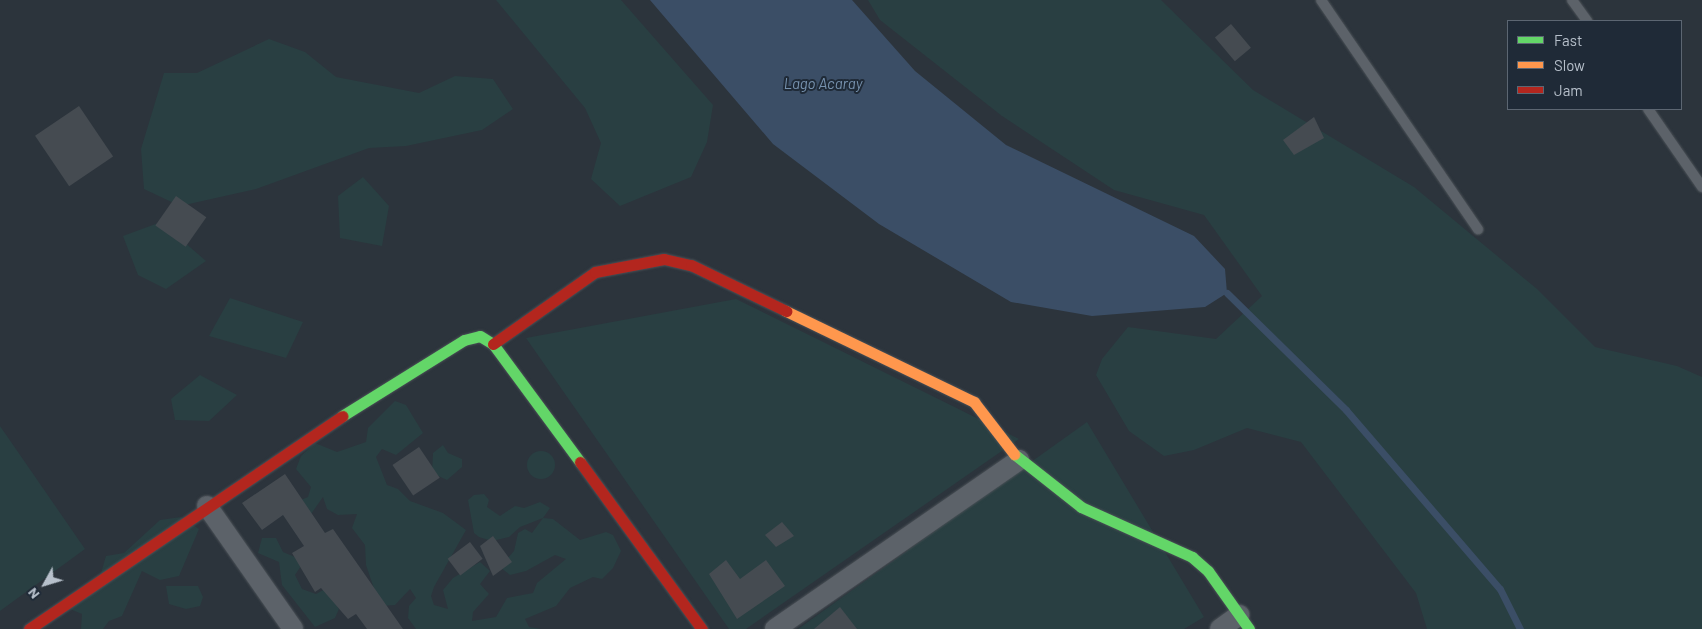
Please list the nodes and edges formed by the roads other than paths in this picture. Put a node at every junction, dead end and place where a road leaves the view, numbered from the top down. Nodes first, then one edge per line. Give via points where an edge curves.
1 (1321, 0) edge
2 (1572, 0) edge
3 (1586, 20) edge
4 (1649, 110) edge
5 (1702, 187) edge
6 (1478, 229) dead end
7 (493, 344) junction
8 (1019, 460) junction
9 (207, 506) junction
10 (1244, 622) edge
11 (30, 629) edge
12 (293, 629) edge
13 (702, 629) edge
14 (775, 629) edge
15 (1220, 629) edge

1 - 6 lane
2 - 3 lane
4 - 5 lane
7 - 8 street via 595,272 664,259 691,265 974,402
7 - 9 street via 480,336 464,340 340,416
7 - 13 street
8 - 10 street via 1081,507 1192,557 1208,571
8 - 14 street
9 - 11 street
9 - 12 street
10 - 15 street

